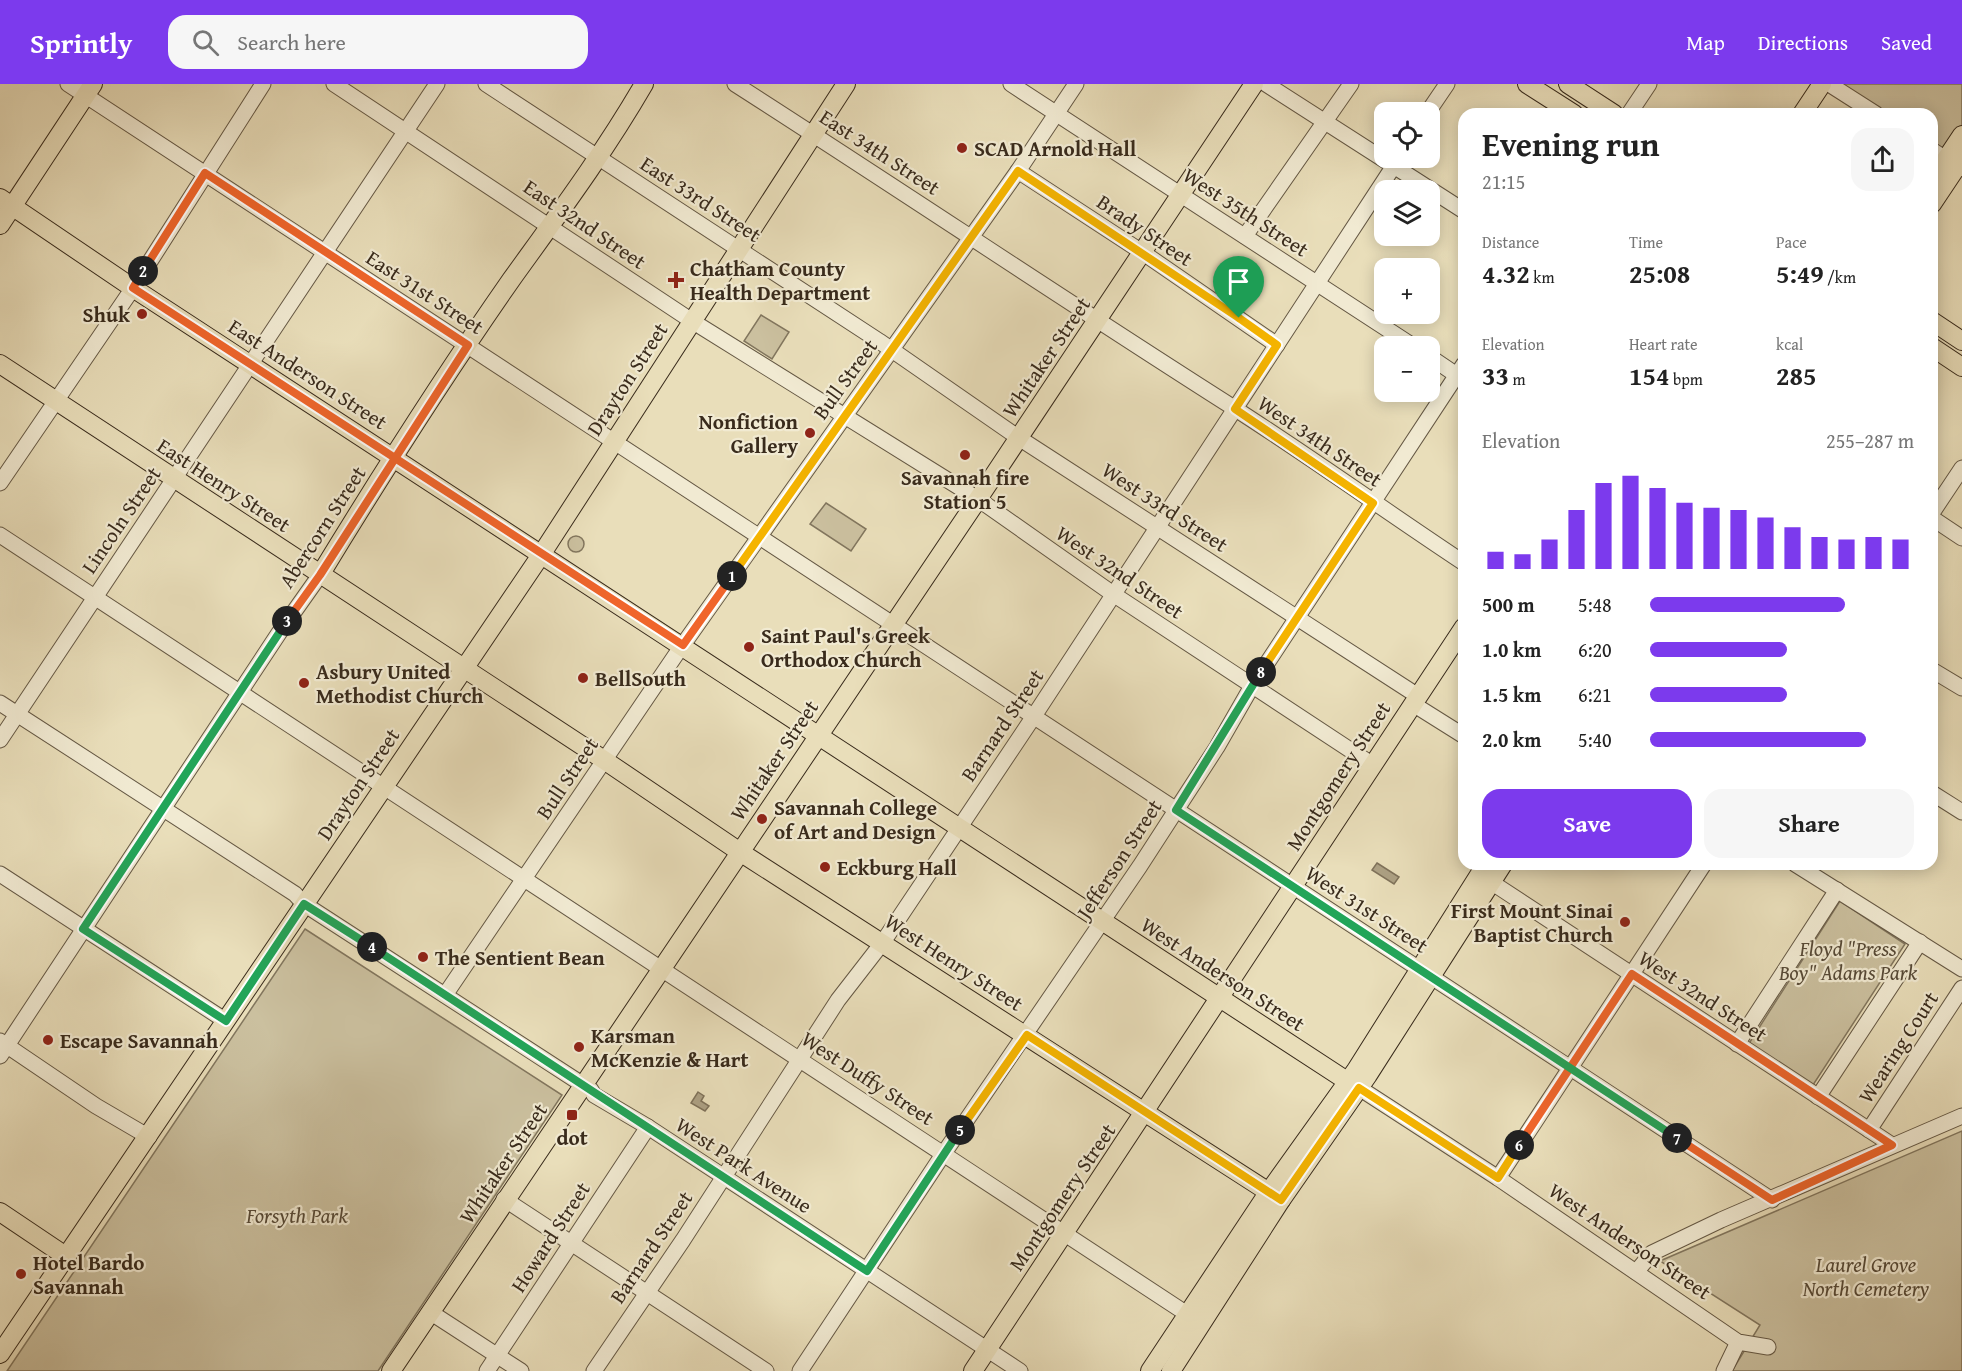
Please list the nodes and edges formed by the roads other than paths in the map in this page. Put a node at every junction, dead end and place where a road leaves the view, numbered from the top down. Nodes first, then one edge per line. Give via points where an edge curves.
1 (68, 84) edge
2 (263, 84) edge
3 (334, 84) edge
4 (437, 84) edge
5 (486, 84) edge
6 (644, 84) edge
7 (735, 84) edge
8 (846, 84) edge
9 (1011, 84) edge
10 (1076, 84) edge
11 (1254, 84) edge
12 (1266, 84) edge
13 (1351, 84) edge
14 (1447, 84) edge
15 (1527, 84) edge
16 (1568, 84) edge
17 (1649, 84) edge
18 (1822, 84) edge
19 (1829, 84) edge
20 (89, 90) edge
21 (1435, 102) edge
22 (1565, 108) edge
23 (1605, 108) edge
24 (1633, 108) edge
25 (1806, 108) edge
26 (1867, 108) edge
27 (1055, 114) junction
28 (1325, 123) junction
29 (406, 131) junction
30 (813, 134) junction
31 (1962, 135) edge
32 (1374, 150) edge
33 (599, 157) junction
34 (1952, 161) edge
35 (1392, 168) edge
36 (1404, 168) edge
37 (1018, 171) junction
38 (205, 173) junction
39 (1938, 174) edge
40 (1938, 191) edge
41 (1180, 195) junction
42 (6, 202) edge
43 (1458, 207) edge
44 (0, 225) edge
45 (552, 226) junction
46 (1245, 236) junction
47 (972, 237) junction
48 (739, 249) junction
49 (325, 252) junction
50 (1142, 252) junction
51 (1317, 283) junction
52 (133, 288) junction
53 (692, 321) junction
54 (1097, 321) junction
55 (1938, 325) edge
56 (1398, 336) edge
57 (1962, 341) edge
58 (468, 345) junction
59 (1277, 345) junction
60 (892, 350) junction
61 (1938, 351) edge
62 (1440, 362) edge
63 (250, 363) junction
64 (0, 364) edge
65 (1962, 367) edge
66 (1458, 371) edge
67 (1458, 379) edge
68 (55, 400) junction
69 (1235, 409) junction
70 (844, 416) junction
71 (1019, 438) junction
72 (612, 442) junction
73 (394, 458) junction
74 (1962, 468) edge
75 (174, 479) junction
76 (0, 483) edge
77 (978, 499) junction
78 (1373, 503) junction
79 (1938, 504) edge
80 (1938, 522) edge
81 (1157, 527) junction
82 (0, 535) edge
83 (758, 537) junction
84 (1962, 538) edge
85 (541, 555) junction
86 (1458, 558) edge
87 (320, 575) junction
88 (1113, 594) junction
89 (95, 597) junction
90 (1297, 617) junction
91 (892, 625) junction
92 (1458, 636) edge
93 (683, 645) junction
94 (462, 669) junction
95 (1938, 674) edge
96 (1252, 686) junction
97 (1962, 688) edge
98 (240, 692) junction
99 (1416, 700) junction
100 (0, 703) edge
101 (17, 714) junction
102 (1034, 716) junction
103 (1458, 732) edge
104 (817, 736) junction
105 (0, 740) edge
106 (604, 759) junction
107 (1373, 765) junction
108 (384, 786) junction
109 (1938, 797) edge
110 (162, 809) junction
111 (1176, 810) junction
112 (1962, 812) edge
113 (960, 826) junction
114 (740, 852) junction
115 (1483, 870) edge
116 (1499, 870) edge
117 (1700, 870) edge
118 (1805, 870) edge
119 (0, 874) edge
120 (525, 878) junction
121 (1491, 882) junction
122 (1293, 886) junction
123 (1837, 890) junction
124 (304, 904) junction
125 (1103, 922) junction
126 (83, 929) junction
127 (883, 942) junction
128 (1920, 942) junction
129 (661, 968) junction
130 (1962, 969) edge
131 (1424, 972) junction
132 (1632, 974) junction
133 (1962, 988) edge
134 (441, 992) junction
135 (1220, 996) junction
136 (226, 1021) junction
137 (1027, 1035) junction
138 (1737, 1044) junction
139 (2, 1047) edge
140 (800, 1059) junction
141 (1569, 1067) junction
142 (1353, 1084) junction
143 (583, 1085) junction
144 (1818, 1096) junction
145 (1145, 1113) junction
146 (1962, 1116) edge
147 (648, 1127) junction
148 (1869, 1130) junction
149 (149, 1137) junction
150 (1892, 1145) junction
151 (944, 1153) junction
152 (723, 1176) junction
153 (1498, 1178) junction
154 (1274, 1196) junction
155 (504, 1199) junction
156 (1772, 1200) junction
157 (0, 1212) edge
158 (1065, 1232) junction
159 (571, 1243) junction
160 (67, 1257) junction
161 (867, 1271) junction
162 (1636, 1272) junction
163 (646, 1292) junction
164 (430, 1312) junction
165 (1187, 1314) junction
166 (1738, 1342) junction
167 (1768, 1347) dead end
168 (987, 1350) junction
169 (0, 1354) edge
170 (497, 1356) junction
171 (391, 1371) edge
172 (487, 1371) edge
173 (520, 1371) edge
174 (594, 1371) edge
175 (766, 1371) edge
176 (800, 1371) edge
177 (973, 1371) edge
178 (1020, 1371) edge
179 (1150, 1371) edge
180 (1171, 1371) edge
181 (1724, 1371) edge

1 - 20 street, East 31st Street
2 - 38 street
3 - 29 street, East 32nd Street
4 - 29 street, Lincoln Street
5 - 33 street, East 33rd Street
6 - 33 main road, Abercorn Street
7 - 30 street, East 34th Street
8 - 30 main road, Drayton Street
9 - 27 street, West 35th Street
10 - 27 street, Bull Street
11 - 41 main road, Whitaker Street
12 - 28 street
13 - 28 street
14 - 21 street
15 - 22 main road
16 - 23 main road
17 - 24 street
18 - 25 main road
19 - 26 street
20 - 38 street, East 31st Street
20 - 42 main road
27 - 37 street, Bull Street
27 - 41 street, West 35th Street
28 - 32 street
28 - 46 street
29 - 45 street, East 32nd Street
29 - 49 street, Lincoln Street
30 - 47 street, East 34th Street
30 - 48 main road, Drayton Street
31 - 34 main road
33 - 45 main road, Abercorn Street
33 - 48 street, East 33rd Street
34 - 39 main road
34 - 40 main road
35 - 51 street, Barnard Street
36 - 43 street
37 - 47 street, Bull Street
37 - 50 street, Brady Street
38 - 49 street, East 31st Street
38 - 52 street
41 - 46 street, West 35th Street
41 - 50 main road, Whitaker Street
42 - 44 main road
42 - 52 main road, East Anderson Street
45 - 53 street, East 32nd Street
45 - 58 main road, Abercorn Street
46 - 51 street, West 35th Street
47 - 54 street, West 34th Street
47 - 60 street, Bull Street
48 - 53 main road, Drayton Street
48 - 60 street, East 33rd Street
49 - 58 street, East 31st Street
49 - 63 street, Lincoln Street
50 - 54 main road, Whitaker Street
50 - 59 street, Brady Street
51 - 56 street, West 35th Street
51 - 59 street, Barnard Street
52 - 63 main road, East Anderson Street
52 - 68 street
53 - 70 street, East 32nd Street
53 - 72 main road, Drayton Street
54 - 69 street, West 34th Street
54 - 71 main road, Whitaker Street
55 - 57 main road
58 - 72 street, East 31st Street
58 - 73 main road, Abercorn Street
59 - 69 street, Barnard Street
60 - 70 street, Bull Street
60 - 71 street, West 33rd Street
61 - 65 main road
62 - 66 street
63 - 73 main road, East Anderson Street
63 - 75 street, Lincoln Street
64 - 68 main road, East Henry Street
67 - 78 street, Jefferson Street
68 - 75 main road, East Henry Street
68 - 76 street
69 - 78 street, West 34th Street
69 - 81 street, Barnard Street
70 - 77 street, West 32nd Street
70 - 83 street, Bull Street
71 - 77 main road, Whitaker Street
71 - 81 street, West 33rd Street
72 - 83 street, East 31st Street
72 - 85 main road, Drayton Street
73 - 85 main road, East Anderson Street
73 - 87 main road, Abercorn Street
74 - 79 street
75 - 87 main road, East Henry Street
75 - 89 street, Lincoln Street
77 - 88 street, West 32nd Street
77 - 91 main road, Whitaker Street
78 - 86 street, West 34th Street
78 - 90 street, Jefferson Street
80 - 84 street
81 - 88 street, Barnard Street
81 - 90 street, West 33rd Street
82 - 89 street, West Duffy Street
83 - 91 street, West 31st Street
83 - 93 street, Bull Street
85 - 93 main road, East Anderson Street
85 - 94 main road, Drayton Street
87 - 94 main road, East Henry Street
87 - 98 street, Abercorn Street
88 - 96 street, West 32nd Street
88 - 102 street, Barnard Street
89 - 98 street, West Duffy Street
89 - 101 street, Lincoln Street
90 - 96 street, Jefferson Street
90 - 99 street, West 33rd Street
91 - 102 street, West 31st Street
91 - 104 main road, Whitaker Street
92 - 99 main road, Montgomery Street
93 - 104 main road, West Anderson Street
93 - 106 street, Bull Street
94 - 106 main road, East Henry Street
94 - 108 main road, Drayton Street
95 - 97 street
96 - 107 street, West 32nd Street
96 - 111 street, Jefferson Street
98 - 108 street, West Duffy Street
98 - 110 street, Abercorn Street
99 - 103 street, West 33rd Street
99 - 107 main road, Montgomery Street
100 - 101 street, West Park Avenue
101 - 105 street, Lincoln Street
101 - 110 street, West Park Avenue
102 - 111 street, West 31st Street
102 - 113 street, Barnard Street
104 - 113 main road, West Anderson Street
104 - 114 main road, Whitaker Street
106 - 114 main road, West Henry Street
106 - 120 street, Bull Street
107 - 122 main road, Montgomery Street
108 - 120 street, West Duffy Street
108 - 124 main road, Drayton Street
109 - 112 street
110 - 124 street, West Park Avenue via 295,894
110 - 126 street, Abercorn Street
111 - 122 street, West 31st Street
111 - 125 street, Jefferson Street
113 - 125 main road, West Anderson Street
113 - 127 street, Barnard Street
114 - 127 main road, West Henry Street
114 - 129 main road, Whitaker Street
115 - 131 main road
116 - 121 main road
117 - 132 street
118 - 123 street
119 - 126 street
120 - 129 street, West Duffy Street
120 - 134 street, Bull Street
121 - 131 main road
121 - 132 street, West 32nd Street
122 - 131 street, West 31st Street
122 - 135 main road, Montgomery Street
123 - 128 street
123 - 138 street
124 - 134 street, West Park Avenue
124 - 136 main road, Drayton Street
125 - 135 main road, West Anderson Street
125 - 137 street, Jefferson Street
126 - 136 street
126 - 139 street, Abercorn Street
127 - 137 main road, West Henry Street
127 - 140 street, Barnard Street via 838,1000
128 - 130 street
128 - 144 street
129 - 140 street, West Duffy Street
129 - 143 main road, Whitaker Street
131 - 141 street, West 31st Street
131 - 142 main road
132 - 138 street, West 32nd Street
132 - 141 street
133 - 148 street, Wearing Court
134 - 143 street, West Park Avenue
135 - 142 main road, West Anderson Street
135 - 145 main road, Montgomery Street
136 - 149 main road, Drayton Street
137 - 145 main road, West Henry Street
137 - 151 street, Jefferson Street
138 - 144 street, West 32nd Street
139 - 149 street
140 - 151 street, West Duffy Street
140 - 152 street, Barnard Street
141 - 153 street
141 - 156 street, West 31st Street
142 - 153 street, West Anderson Street
142 - 154 main road
143 - 147 street, West Park Avenue
143 - 155 main road, Whitaker Street
144 - 148 street, West 32nd Street
145 - 154 main road, West Henry Street
145 - 158 main road, Montgomery Street
146 - 150 street
147 - 152 street, West Park Avenue
147 - 159 street, Howard Street
148 - 150 street, West 32nd Street
149 - 160 main road, Drayton Street
150 - 156 street
151 - 158 street, West Duffy Street
151 - 161 street, Jefferson Street
152 - 161 street, West Park Avenue
152 - 163 street, Barnard Street
153 - 162 street, West Anderson Street
154 - 165 main road
154 - 180 main road
155 - 159 street
155 - 164 main road, Whitaker Street
156 - 162 street via 1652,1253
157 - 160 main road
158 - 165 street, West Duffy Street
158 - 168 main road, Montgomery Street
159 - 163 street
159 - 170 street, Howard Street
160 - 169 main road, Drayton Street
161 - 168 street, West Park Avenue
161 - 176 street, Jefferson Street
162 - 166 street, West Anderson Street
163 - 174 street, Barnard Street
163 - 175 street
164 - 170 street
164 - 171 main road, Whitaker Street
165 - 179 main road
166 - 167 street
166 - 181 street
168 - 177 main road, Montgomery Street
168 - 178 street, West Park Avenue
170 - 172 street, Howard Street
170 - 173 street

